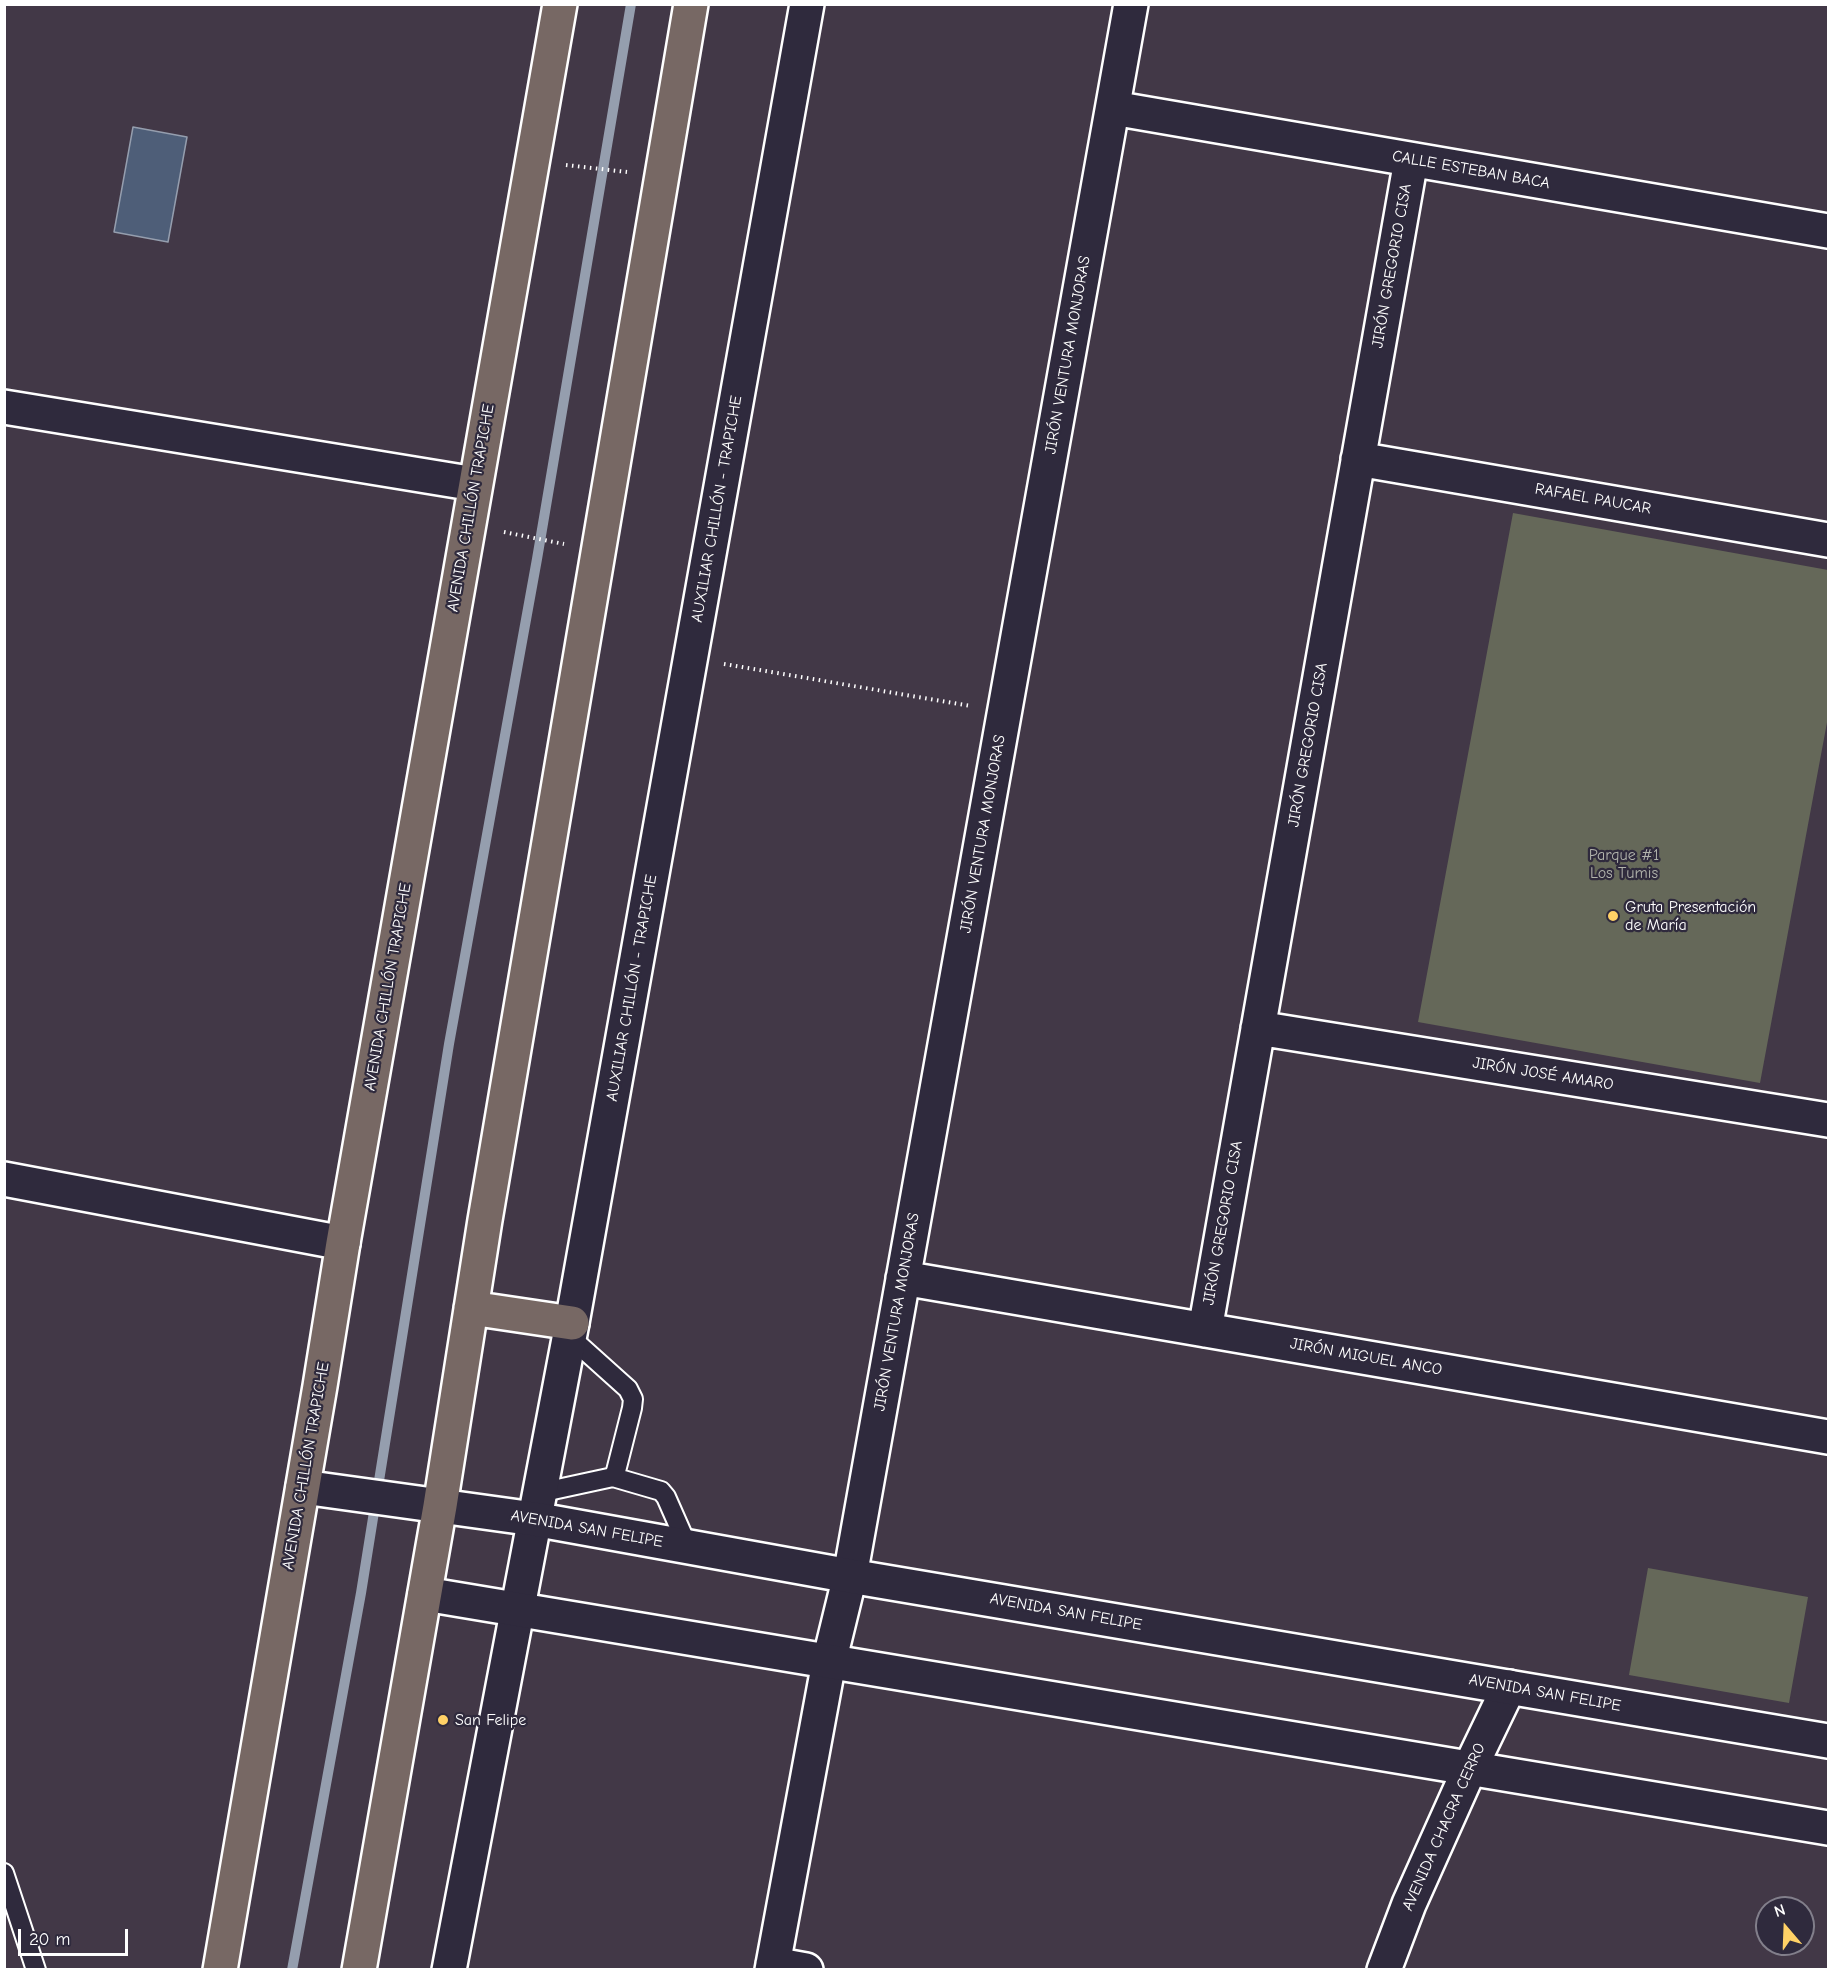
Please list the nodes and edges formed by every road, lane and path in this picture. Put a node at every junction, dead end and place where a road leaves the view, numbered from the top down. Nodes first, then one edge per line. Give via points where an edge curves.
1 (560, 4) edge
2 (691, 4) edge
3 (807, 4) edge
4 (1131, 4) edge
5 (1113, 108) junction
6 (1411, 160) junction
7 (531, 161) junction
8 (661, 176) junction
9 (1828, 231) edge
10 (4, 407) edge
11 (1358, 459) junction
12 (475, 484) junction
13 (468, 525) junction
14 (1828, 540) edge
15 (597, 550) junction
16 (690, 658) junction
17 (1005, 712) junction
18 (1258, 1028) junction
19 (1828, 1120) edge
20 (4, 1179) edge
21 (343, 1243) junction
22 (903, 1278) junction
23 (471, 1308) junction
24 (571, 1329) junction
25 (1205, 1330) junction
26 (1828, 1437) edge
27 (613, 1477) junction
28 (303, 1487) junction
29 (440, 1506) junction
30 (537, 1506) junction
31 (688, 1547) junction
32 (850, 1576) junction
33 (425, 1594) junction
34 (518, 1608) junction
35 (829, 1662) junction
36 (1509, 1687) junction
37 (1828, 1741) edge
38 (1470, 1768) junction
39 (1828, 1828) edge
40 (4, 1873) edge
41 (772, 1967) edge
42 (36, 1970) edge
43 (220, 1970) edge
44 (359, 1970) edge
45 (449, 1970) edge
46 (806, 1970) edge
47 (1384, 1970) edge

1 - 7 main road, AVENIDA CHILLÓN TRAPICHE
2 - 8 main road
3 - 16 street, AUXILIAR CHILLÓN - TRAPICHE
4 - 5 street, JIRÓN VENTURA MONJORAS
5 - 6 street, CALLE ESTEBAN BACA
5 - 17 street, JIRÓN VENTURA MONJORAS
6 - 9 street, CALLE ESTEBAN BACA
6 - 11 street, JIRÓN GREGORIO CISA
7 - 8 path
7 - 12 main road, AVENIDA CHILLÓN TRAPICHE
8 - 15 main road
10 - 12 street
11 - 14 street, RAFAEL PAUCAR
11 - 18 street, JIRÓN GREGORIO CISA
12 - 13 main road, AVENIDA CHILLÓN TRAPICHE
13 - 15 path
13 - 21 main road, AVENIDA CHILLÓN TRAPICHE
15 - 23 main road
16 - 17 path
16 - 24 street, AUXILIAR CHILLÓN - TRAPICHE
17 - 22 street, JIRÓN VENTURA MONJORAS
18 - 19 street, JIRÓN JOSÉ AMARO
18 - 25 street, JIRÓN GREGORIO CISA
20 - 21 street
21 - 28 main road, AVENIDA CHILLÓN TRAPICHE
22 - 25 street, JIRÓN MIGUEL ANCO
22 - 32 street, JIRÓN VENTURA MONJORAS
23 - 24 main road
23 - 29 main road
24 - 27 lane via 633,1399
24 - 30 street, AUXILIAR CHILLÓN - TRAPICHE
25 - 26 street, JIRÓN MIGUEL ANCO
27 - 30 lane
27 - 31 lane via 661,1491
28 - 29 street, AVENIDA SAN FELIPE
28 - 43 main road, AVENIDA CHILLÓN TRAPICHE
29 - 30 street, AVENIDA SAN FELIPE
29 - 33 main road
30 - 31 street, AVENIDA SAN FELIPE
30 - 34 street, AUXILIAR CHILLÓN - TRAPICHE
31 - 32 street, AVENIDA SAN FELIPE
32 - 35 street, JIRÓN VENTURA MONJORAS
32 - 36 street, AVENIDA SAN FELIPE
33 - 34 street
33 - 44 main road
34 - 35 street
34 - 45 street, AUXILIAR CHILLÓN - TRAPICHE
35 - 38 street
35 - 41 street, JIRÓN VENTURA MONJORAS
36 - 37 street, AVENIDA SAN FELIPE
36 - 38 street, AVENIDA CHACRA CERRO
38 - 39 street
38 - 47 street, AVENIDA CHACRA CERRO
40 - 42 lane
41 - 46 street

